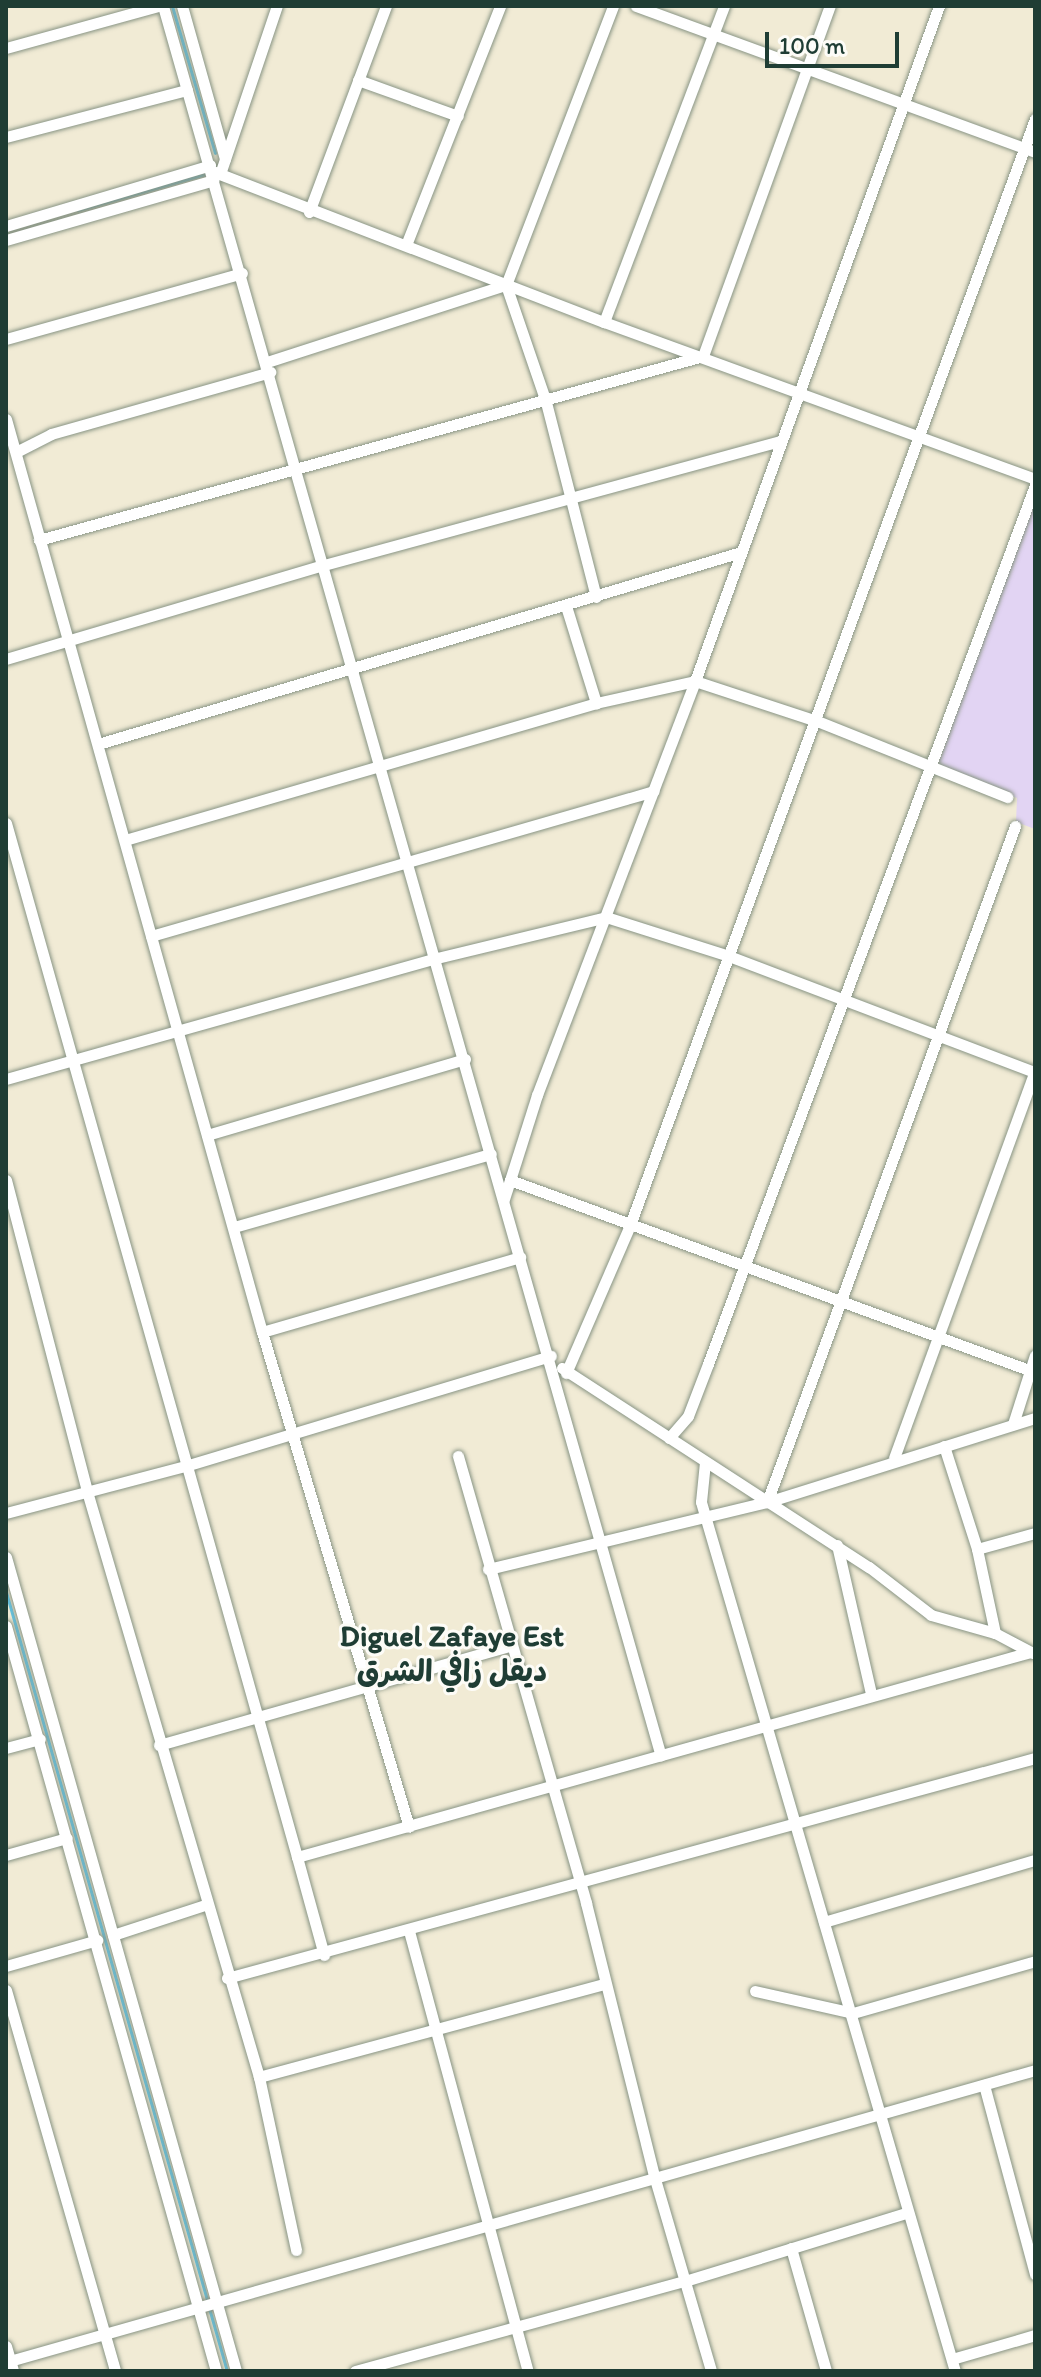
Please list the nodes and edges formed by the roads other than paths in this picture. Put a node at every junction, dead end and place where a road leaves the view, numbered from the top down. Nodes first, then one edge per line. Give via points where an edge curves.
1 (161, 6) edge
2 (182, 6) edge
3 (277, 6) edge
4 (386, 6) edge
5 (500, 6) edge
6 (613, 6) edge
7 (636, 6) edge
8 (724, 6) edge
9 (830, 6) edge
10 (939, 6) edge
11 (713, 36) junction
12 (6, 48) edge
13 (810, 71) junction
14 (358, 80) junction
15 (187, 90) junction
16 (903, 102) junction
17 (458, 116) junction
18 (1035, 119) edge
19 (6, 137) edge
20 (1030, 150) edge
21 (225, 159) junction
22 (214, 173) junction
23 (309, 212) junction
24 (6, 226) edge
25 (6, 240) edge
26 (406, 245) junction
27 (242, 273) junction
28 (506, 285) junction
29 (604, 322) junction
30 (6, 339) edge
31 (703, 356) junction
32 (268, 367) junction
33 (798, 388) junction
34 (545, 399) junction
35 (6, 419) edge
36 (918, 435) junction
37 (779, 441) junction
38 (16, 452) junction
39 (295, 471) junction
40 (1035, 479) edge
41 (1035, 485) edge
42 (570, 496) junction
43 (39, 540) junction
44 (738, 553) junction
45 (320, 566) junction
46 (596, 597) junction
47 (566, 606) junction
48 (68, 640) junction
49 (6, 659) edge
50 (353, 672) junction
51 (695, 681) junction
52 (596, 703) junction
53 (817, 721) junction
54 (98, 744) junction
55 (379, 764) junction
56 (932, 770) junction
57 (654, 791) junction
58 (1007, 797) dead end
59 (6, 823) edge
60 (1015, 826) dead end
61 (125, 840) junction
62 (409, 863) junction
63 (606, 917) junction
64 (151, 936) junction
65 (729, 956) junction
66 (437, 958) junction
67 (842, 999) junction
68 (179, 1031) junction
69 (939, 1035) junction
70 (465, 1059) junction
71 (73, 1061) junction
72 (1035, 1071) edge
73 (6, 1079) edge
74 (207, 1135) junction
75 (491, 1154) junction
76 (6, 1180) edge
77 (510, 1180) junction
78 (504, 1199) junction
79 (630, 1225) junction
80 (234, 1227) junction
81 (520, 1257) junction
82 (745, 1266) junction
83 (841, 1300) junction
84 (262, 1332) junction
85 (936, 1336) junction
86 (1035, 1355) edge
87 (551, 1356) junction
88 (1029, 1370) junction
89 (566, 1373) junction
90 (1025, 1383) junction
91 (1035, 1392) edge
92 (1035, 1418) edge
93 (1013, 1424) junction
94 (294, 1431) junction
95 (669, 1438) junction
96 (944, 1446) junction
97 (458, 1456) dead end
98 (894, 1458) junction
99 (705, 1462) junction
100 (189, 1465) junction
101 (86, 1488) junction
102 (767, 1502) junction
103 (6, 1513) edge
104 (705, 1513) junction
105 (1035, 1533) edge
106 (600, 1538) junction
107 (837, 1545) junction
108 (977, 1549) junction
109 (6, 1557) edge
110 (488, 1569) junction
111 (7, 1630) edge
112 (995, 1633) junction
113 (510, 1646) junction
114 (1033, 1652) edge
115 (369, 1685) junction
116 (871, 1693) junction
117 (259, 1716) junction
118 (768, 1727) junction
119 (40, 1739) junction
120 (159, 1745) junction
121 (6, 1748) edge
122 (661, 1756) junction
123 (1035, 1758) edge
124 (549, 1789) junction
125 (793, 1826) junction
126 (409, 1827) junction
127 (67, 1838) junction
128 (6, 1855) edge
129 (297, 1857) junction
130 (1035, 1860) edge
131 (578, 1884) junction
132 (205, 1905) junction
133 (824, 1922) junction
134 (409, 1931) junction
135 (113, 1935) junction
136 (97, 1940) junction
137 (324, 1955) junction
138 (1035, 1961) edge
139 (6, 1966) edge
140 (227, 1978) junction
141 (604, 1984) junction
142 (6, 1990) edge
143 (755, 1991) dead end
144 (853, 2013) junction
145 (434, 2029) junction
146 (1035, 2070) edge
147 (259, 2077) junction
148 (984, 2085) junction
149 (883, 2115) junction
150 (655, 2179) junction
151 (906, 2213) junction
152 (491, 2224) junction
153 (791, 2248) junction
154 (296, 2250) dead end
155 (1035, 2274) edge
156 (685, 2281) junction
157 (207, 2305) junction
158 (516, 2326) junction
159 (104, 2334) junction
160 (1035, 2335) edge
161 (6, 2346) edge
162 (10, 2365) edge
163 (953, 2365) edge
164 (115, 2371) edge
165 (216, 2371) edge
166 (236, 2371) edge
167 (355, 2371) edge
168 (528, 2371) edge
169 (711, 2371) edge
170 (826, 2371) edge

1 - 12 street
1 - 15 street
2 - 21 street
3 - 21 street
4 - 14 street
5 - 17 street
6 - 28 street
7 - 11 street
8 - 11 street
9 - 13 street
10 - 16 street
11 - 13 street
11 - 29 street
13 - 16 street
13 - 31 street
14 - 17 street
14 - 23 street
15 - 19 street
15 - 22 street
16 - 20 street
16 - 33 street
17 - 26 street
18 - 20 street
20 - 36 street
21 - 22 street
22 - 23 street
22 - 24 street
22 - 25 street
22 - 27 street
23 - 26 street
26 - 28 street
27 - 30 street
27 - 32 street
28 - 29 street
28 - 32 street
28 - 34 street
29 - 31 street
31 - 33 street
31 - 34 street
32 - 38 street via 51,434
32 - 39 street
33 - 36 street
33 - 37 street
34 - 39 street
34 - 42 street
35 - 38 street
36 - 40 street
36 - 53 street
37 - 42 street
37 - 44 street
38 - 43 street
39 - 43 street
39 - 45 street
41 - 56 street
42 - 45 street
42 - 46 street
43 - 48 street
44 - 46 street
44 - 51 street
45 - 48 street
45 - 50 street
46 - 47 street
47 - 50 street
47 - 52 street
48 - 49 street
48 - 54 street
50 - 54 street
50 - 55 street
51 - 52 street
51 - 53 street
51 - 57 street
52 - 55 street
53 - 56 street
53 - 65 street
54 - 61 street
55 - 61 street
55 - 62 street
56 - 58 street
56 - 67 street
57 - 62 street
57 - 63 street
59 - 71 street
60 - 69 street
61 - 64 street
62 - 64 street
62 - 66 street
63 - 65 street
63 - 66 street
63 - 77 street
64 - 68 street
65 - 67 street
65 - 79 street
66 - 68 street
66 - 70 street
67 - 69 street
67 - 82 street
68 - 71 street
68 - 74 street
69 - 72 street
69 - 83 street
70 - 74 street
70 - 75 street
71 - 73 street
71 - 100 street
72 - 85 street
74 - 80 street
75 - 78 street
75 - 80 street
76 - 101 street
77 - 78 street
77 - 79 street
78 - 81 street
79 - 82 street
79 - 89 street
80 - 84 street
81 - 84 street
81 - 87 street
82 - 83 street
82 - 95 street via 688,1416
83 - 85 street
83 - 102 street
84 - 94 street
85 - 88 street
85 - 98 street
86 - 88 street
87 - 89 street
87 - 94 street
87 - 106 street
88 - 90 street
89 - 95 street
90 - 91 street
90 - 93 street
92 - 93 street
93 - 96 street
94 - 100 street
94 - 115 street
95 - 99 street
96 - 98 street
96 - 108 street
97 - 110 street
98 - 102 street
99 - 102 street
99 - 104 street
100 - 101 street
100 - 117 street
101 - 103 street
101 - 120 street
102 - 104 street
102 - 107 street
104 - 106 street
104 - 118 street
105 - 108 street
106 - 110 street
106 - 122 street
107 - 112 street via 931,1615
107 - 116 street
108 - 112 street
109 - 135 street
110 - 113 street
111 - 119 street
112 - 114 street
113 - 115 street
113 - 124 street
114 - 116 street
115 - 117 street
115 - 126 street
116 - 118 street
117 - 120 street
117 - 129 street
118 - 122 street
118 - 125 street
119 - 121 street
119 - 127 street
120 - 132 street
122 - 124 street
123 - 125 street
124 - 126 street
124 - 131 street
125 - 131 street
125 - 133 street
126 - 129 street
127 - 128 street
127 - 136 street
129 - 137 street
130 - 133 street
131 - 134 street
131 - 141 street
132 - 135 street
132 - 140 street
133 - 144 street
134 - 137 street
134 - 145 street
135 - 157 street
136 - 139 street
136 - 157 street
137 - 140 street
138 - 144 street
140 - 147 street
141 - 145 street
141 - 150 street
142 - 159 street
143 - 144 street
144 - 149 street
145 - 147 street
145 - 152 street
146 - 148 street
147 - 154 street
148 - 149 street
148 - 155 street
149 - 150 street
149 - 151 street
150 - 152 street
150 - 156 street
151 - 153 street
151 - 163 street
152 - 157 street
152 - 158 street
153 - 156 street
153 - 170 street
156 - 158 street
156 - 169 street
157 - 159 street
157 - 165 street
157 - 166 street
158 - 167 street
158 - 168 street
159 - 162 street
159 - 164 street
160 - 163 street
161 - 162 street

